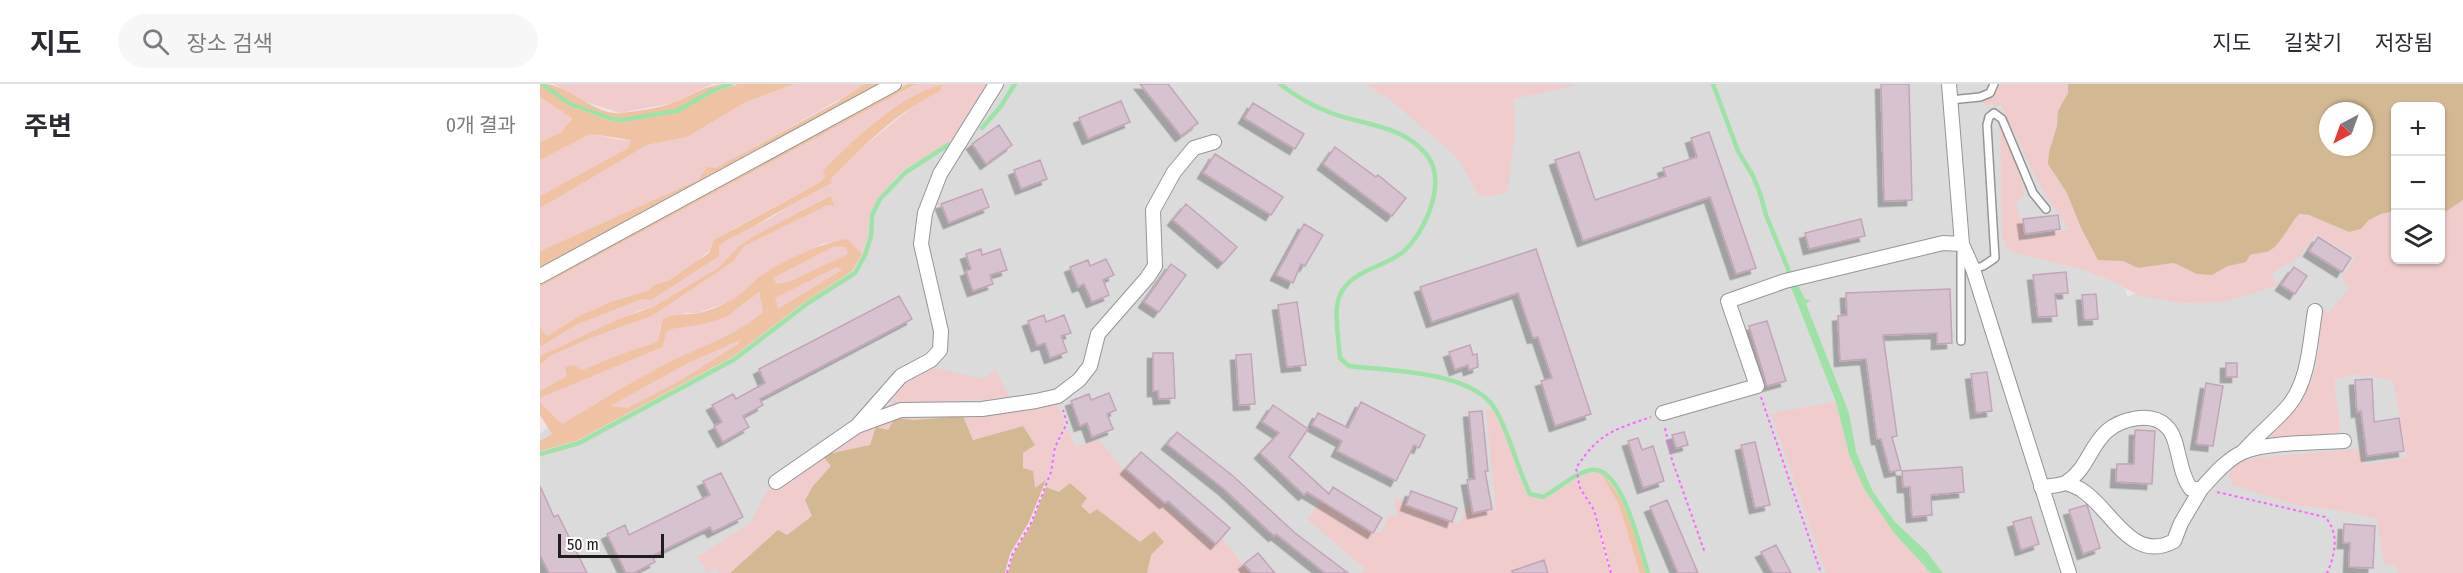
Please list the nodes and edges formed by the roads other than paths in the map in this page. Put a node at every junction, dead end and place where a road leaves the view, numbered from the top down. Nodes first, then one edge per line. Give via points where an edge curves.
1 (894, 84) edge
2 (996, 84) edge
3 (1949, 84) edge
4 (1994, 84) edge
5 (1950, 100) junction
6 (1214, 142) dead end
7 (2046, 209) dead end
8 (1962, 244) junction
9 (1973, 269) junction
10 (540, 276) edge
11 (2315, 311) dead end
12 (1961, 341) dead end
13 (1663, 413) road end
14 (857, 426) junction
15 (2344, 441) dead end
16 (2243, 452) junction
17 (776, 482) dead end
18 (2066, 483) junction
19 (2041, 487) junction
20 (2201, 489) junction
21 (2069, 573) edge

1 - 10 street
2 - 14 street via 940,174 925,213 921,244 941,331 940,350 931,360 901,376
3 - 5 street
4 - 5 lane via 1990,93 1980,97
5 - 8 street
6 - 14 street via 1194,148 1174,172 1153,210 1155,266 1098,334 1090,366 1079,380 1058,396 982,409 902,410
7 - 9 lane via 2033,193 2002,119 1994,113 1987,124 1995,258
8 - 9 street
8 - 12 lane
8 - 13 street via 1943,243 1790,280 1728,301 1757,386
9 - 19 street
11 - 16 street via 2298,391
14 - 17 street
15 - 16 street
16 - 20 street
18 - 19 street
18 - 20 street via 2084,491 2126,535 2146,545 2162,547 2174,541
18 - 20 street via 2083,468 2107,431 2130,419 2148,417 2167,426 2175,442 2183,480 2191,489
19 - 21 street

